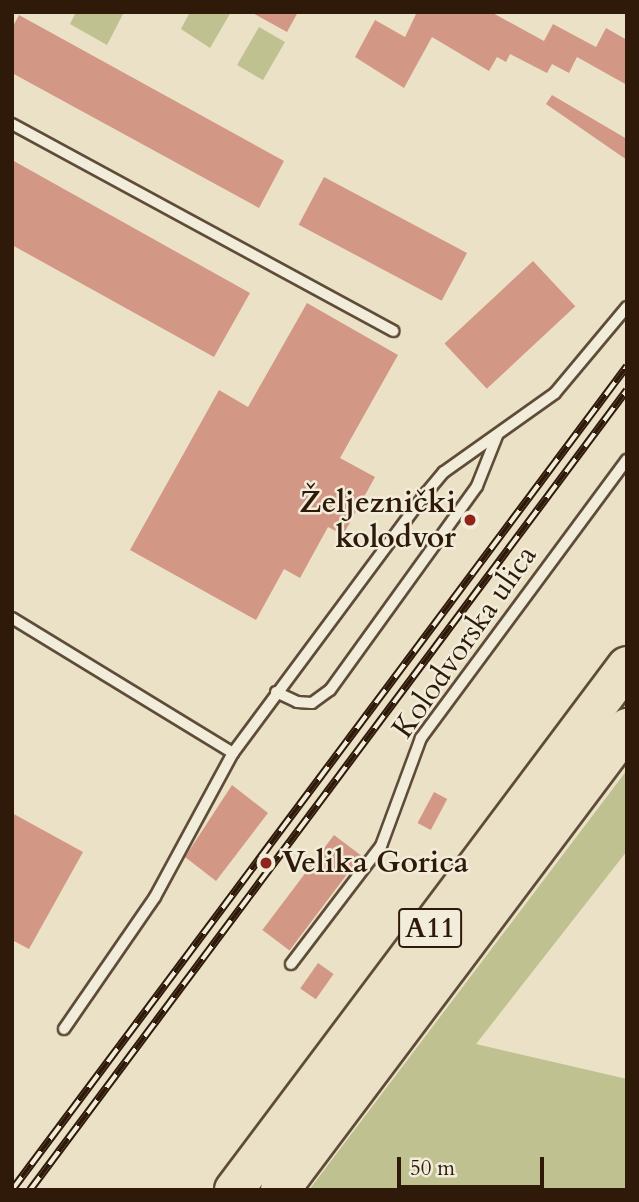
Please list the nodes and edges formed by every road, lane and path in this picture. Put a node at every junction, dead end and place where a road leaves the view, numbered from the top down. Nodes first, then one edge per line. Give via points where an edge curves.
1 (12, 124) edge
2 (627, 306) edge
3 (393, 331) dead end
4 (496, 436) junction
5 (627, 460) edge
6 (12, 618) edge
7 (627, 666) edge
8 (276, 692) junction
9 (627, 728) edge
10 (233, 753) junction
11 (291, 964) dead end
12 (64, 1029) dead end
13 (234, 1190) edge
14 (280, 1190) edge

1 - 3 lane
2 - 4 lane via 555,393
4 - 8 lane via 444,472
4 - 8 lane via 477,486 330,690 312,703
5 - 11 lane, Kolodvorska ulica via 421,738 381,846
6 - 10 lane
7 - 13 highway, A11
8 - 10 lane
9 - 14 highway, A11
10 - 12 lane via 155,897

